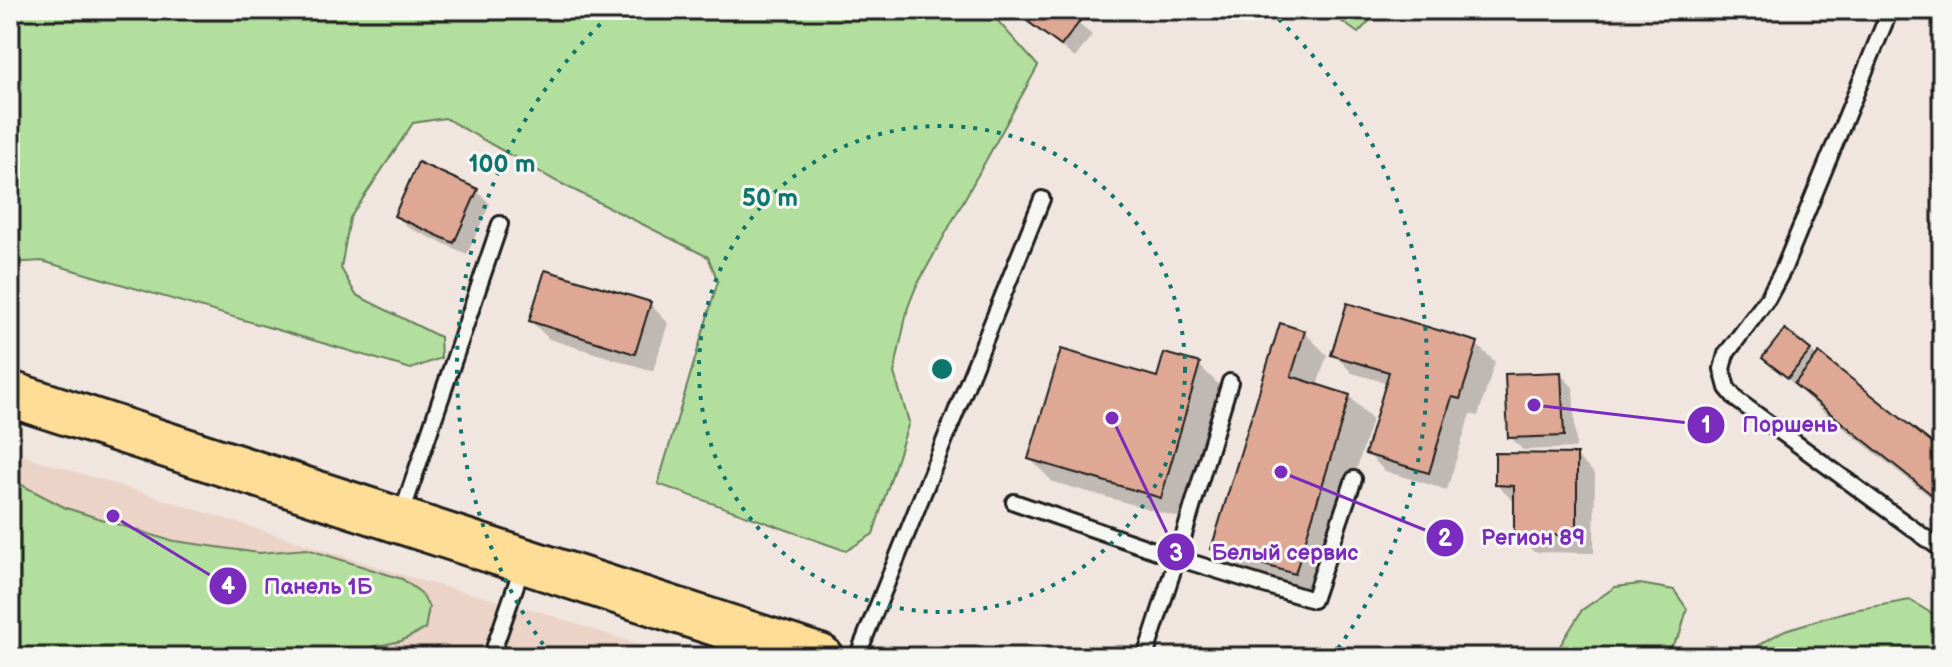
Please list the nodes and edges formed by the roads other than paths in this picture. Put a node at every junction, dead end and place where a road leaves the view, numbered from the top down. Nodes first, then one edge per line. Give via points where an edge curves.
1 (1890, 10) edge
2 (1042, 199) dead end
3 (500, 224) dead end
4 (1230, 382) dead end
5 (10, 394) edge
6 (1354, 479) dead end
7 (1014, 502) dead end
8 (399, 520) junction
9 (1942, 550) edge
10 (1177, 558) junction
11 (524, 561) junction
12 (489, 656) edge
13 (820, 657) edge
14 (857, 657) edge
15 (1145, 657) edge

1 - 9 lane via 1783,270 1726,354 1722,369 1737,400
2 - 14 lane
3 - 8 lane
4 - 10 lane
5 - 8 main road
6 - 10 lane via 1313,600
7 - 10 lane
8 - 11 main road
10 - 15 lane
11 - 12 lane
11 - 13 main road

